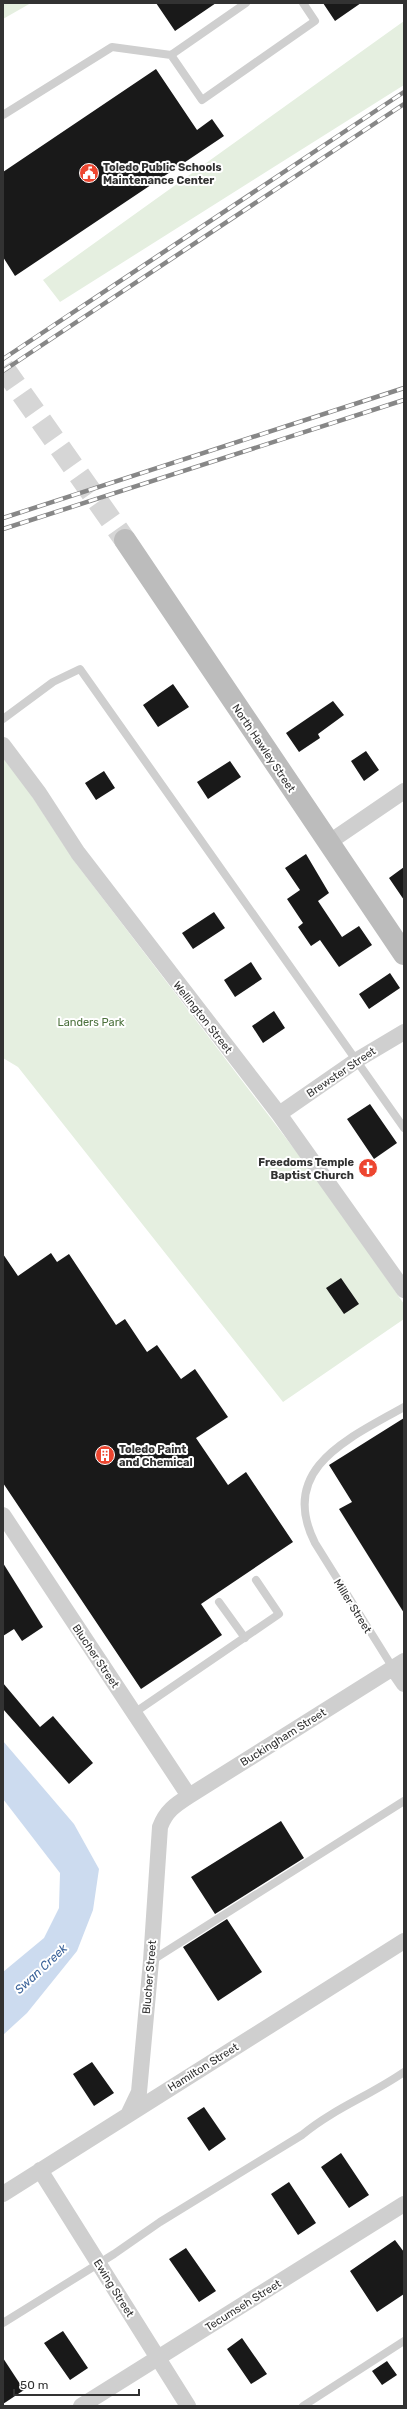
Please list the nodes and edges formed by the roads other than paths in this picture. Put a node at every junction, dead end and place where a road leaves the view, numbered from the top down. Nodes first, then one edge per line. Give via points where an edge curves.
1 (246, 3) edge
2 (303, 3) edge
3 (171, 55) junction
4 (3, 115) edge
5 (125, 540) tunnel mouth
6 (3, 719) edge
7 (3, 745) edge
8 (404, 791) edge
9 (328, 844) junction
10 (401, 943) edge
11 (404, 1032) edge
12 (357, 1060) junction
13 (279, 1114) junction
14 (404, 1128) edge
15 (404, 1290) edge
16 (404, 1407) edge
17 (3, 1515) edge
18 (256, 1580) dead end
19 (219, 1602) dead end
20 (245, 1638) junction
21 (399, 1664) edge
22 (404, 1684) edge
23 (134, 1713) junction
24 (189, 1796) junction
25 (404, 1801) edge
26 (164, 1816) joint
27 (404, 1941) edge
28 (151, 1961) junction
29 (404, 2072) edge
30 (129, 2113) junction
31 (40, 2170) junction
32 (3, 2194) edge
33 (404, 2204) edge
34 (98, 2264) junction
35 (3, 2323) edge
36 (404, 2341) edge
37 (158, 2358) junction
38 (82, 2406) edge
39 (188, 2406) edge
40 (303, 2406) edge

1 - 3 lane
2 - 3 lane via 315,20 202,100
3 - 4 lane via 112,47
5 - 9 street, North Hawley Street
6 - 12 lane via 53,682 80,669
7 - 13 street, Wellington Street via 140,937
8 - 9 street
9 - 10 street, North Hawley Street
11 - 12 street, Brewster Street
12 - 13 street, Brewster Street
12 - 14 lane
13 - 15 street, Wellington Street
16 - 21 lane, Miller Street via 332,1452 315,1470 303,1498 307,1528 315,1543
17 - 23 street, Blucher Street
18 - 20 lane via 279,1614
19 - 20 lane
20 - 23 lane
21 - 22 street
21 - 24 street, Buckingham Street
23 - 24 street, Blucher Street
24 - 26 street, Buckingham Street
25 - 28 lane
26 - 28 street, Blucher Street via 160,1827
27 - 30 street, Hamilton Street
28 - 30 street, Blucher Street via 139,2092
29 - 34 lane via 360,2100 322,2118 302,2135 160,2222
30 - 31 street, Hamilton Street
31 - 32 street, Hamilton Street
31 - 34 street, Ewing Street
33 - 37 street, Tecumseh Street
34 - 35 lane
34 - 37 street, Ewing Street
36 - 40 lane
37 - 38 street, Tecumseh Street
37 - 39 street, Ewing Street

